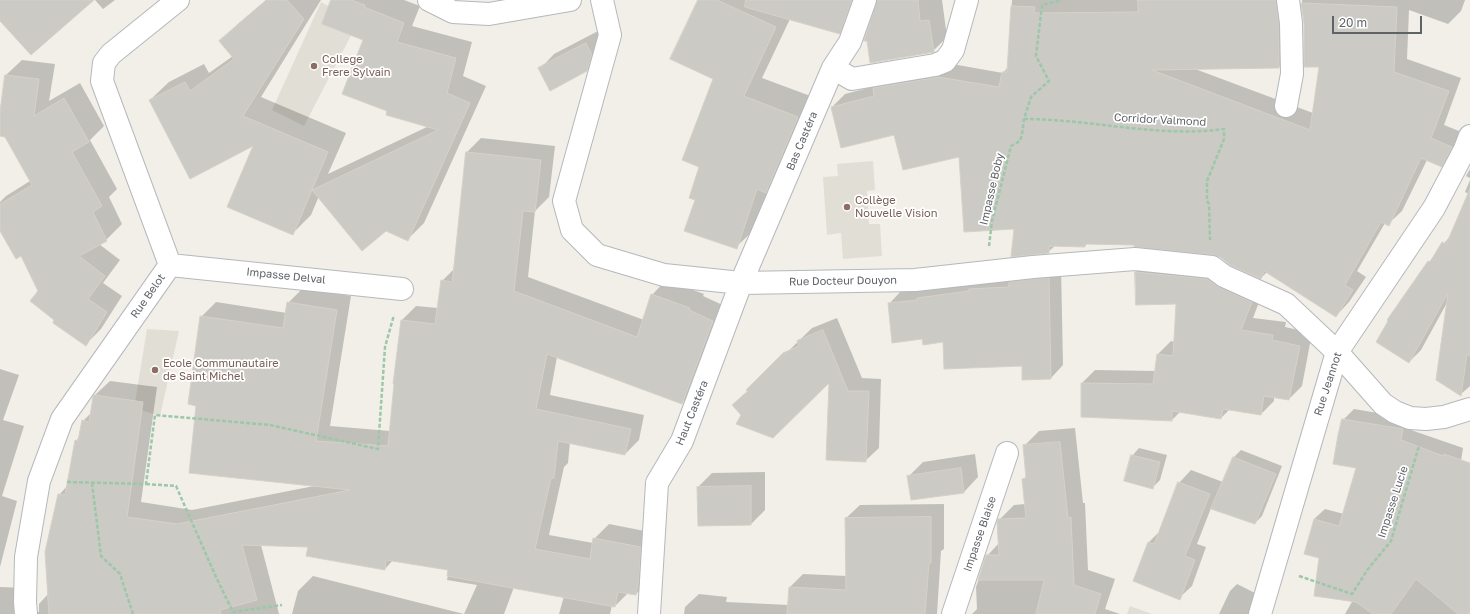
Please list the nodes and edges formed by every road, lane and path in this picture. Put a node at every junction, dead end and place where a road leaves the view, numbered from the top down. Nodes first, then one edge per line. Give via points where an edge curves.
1 (178, 0) edge
2 (429, 0) edge
3 (570, 0) edge
4 (602, 0) edge
5 (865, 0) edge
6 (967, 0) edge
7 (1062, 0) edge
8 (1288, 0) edge
9 (833, 68) junction
10 (1286, 106) dead end
11 (1024, 119) junction
12 (1470, 136) edge
13 (170, 265) junction
14 (1212, 268) junction
15 (985, 272) junction
16 (741, 283) junction
17 (402, 289) joint
18 (1337, 352) junction
19 (1470, 409) edge
20 (1426, 419) junction
21 (1007, 453) dead end
22 (39, 481) junction
23 (92, 483) junction
24 (146, 484) junction
25 (1274, 568) junction
26 (282, 605) dead end
27 (26, 614) edge
28 (133, 614) edge
29 (649, 614) edge
30 (953, 614) edge
31 (1260, 614) edge

1 - 13 street, Rue Belot via 111,54 104,63 102,74 102,81
2 - 3 street via 452,12 489,14
4 - 16 street, Rue Docteur Douyon via 610,35 564,201 572,230 597,255 664,276
5 - 9 street, Bas Castéra via 850,42
6 - 9 street via 953,50 945,61 936,65 852,79
7 - 11 path, Impasse Boby via 1042,5 1036,56 1050,81 1031,97
8 - 10 street via 1292,74
9 - 16 street, Bas Castéra
11 - 14 path, Corridor Valmond via 1161,130 1206,132 1224,129 1224,139 1207,181
11 - 15 path, Impasse Boby via 1020,141 1010,146 1003,172 992,221
12 - 18 street, Rue Jeannot via 1434,208
13 - 17 street, Impasse Delval
13 - 22 street, Rue Belot via 62,419
14 - 15 street, Rue Docteur Douyon via 1135,259
14 - 18 street, Rue Docteur Douyon via 1286,304
15 - 16 street, Rue Docteur Douyon via 915,280
16 - 29 street, Haut Castéra via 682,441 657,483
17 - 24 path via 385,347 378,449 270,425 155,415
18 - 20 street, Rue Docteur Douyon via 1383,404 1410,418
18 - 25 street, Rue Jeannot
19 - 20 street, Rue Docteur Douyon via 1444,417
20 - 25 path, Impasse Lucie via 1391,541 1352,594
21 - 30 street, Impasse Blaise
22 - 23 path
22 - 27 street, Rue Belot via 26,557
23 - 24 path
23 - 28 path via 101,556 120,574
24 - 26 path via 176,486 233,612
25 - 31 street, Rue Jeannot

